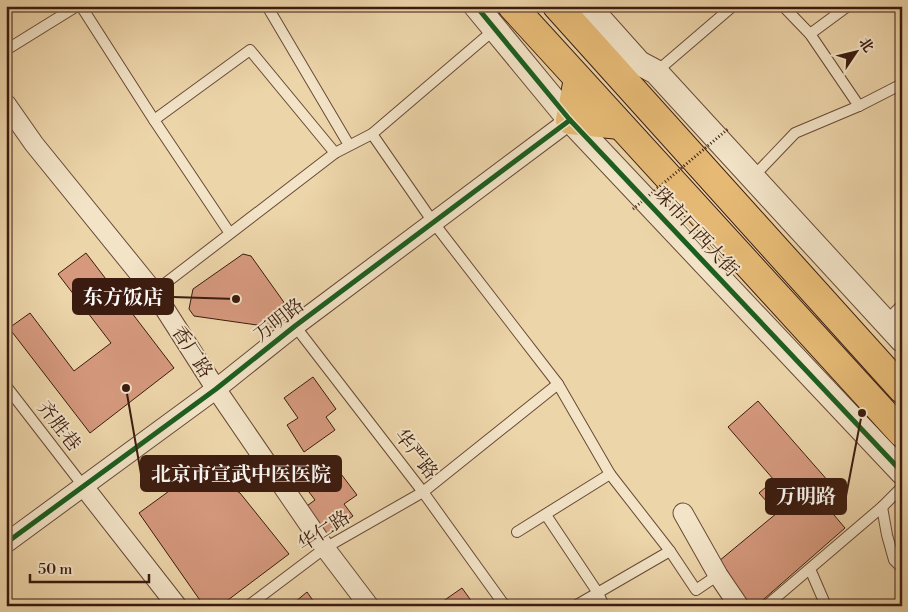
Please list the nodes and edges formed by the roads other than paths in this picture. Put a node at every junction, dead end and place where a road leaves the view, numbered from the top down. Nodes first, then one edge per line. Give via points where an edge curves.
1 (79, 6) edge
2 (267, 6) edge
3 (476, 6) edge
4 (512, 6) edge
5 (557, 6) edge
6 (588, 6) edge
7 (733, 6) edge
8 (782, 6) edge
9 (848, 6) edge
10 (495, 29) junction
11 (810, 34) junction
12 (6, 50) edge
13 (656, 72) junction
14 (578, 80) junction
15 (902, 84) edge
16 (6, 104) edge
17 (859, 106) junction
18 (154, 120) junction
19 (570, 120) junction
20 (620, 125) junction
21 (372, 134) junction
22 (349, 145) junction
23 (335, 153) junction
24 (753, 177) junction
25 (433, 222) junction
26 (229, 232) junction
27 (154, 292) junction
28 (902, 305) edge
29 (885, 322) junction
30 (295, 326) junction
31 (902, 340) edge
32 (558, 384) junction
33 (6, 386) edge
34 (216, 389) junction
35 (902, 389) edge
36 (902, 433) edge
37 (902, 472) edge
38 (610, 474) junction
39 (902, 486) edge
40 (84, 487) junction
41 (423, 492) junction
42 (882, 507) junction
43 (683, 513) dead end
44 (546, 515) junction
45 (518, 532) dead end
46 (6, 544) edge
47 (325, 548) junction
48 (670, 551) junction
49 (902, 568) edge
50 (810, 570) junction
51 (718, 575) junction
52 (598, 593) junction
53 (177, 606) edge
54 (248, 606) edge
55 (369, 606) edge
56 (505, 606) edge
57 (575, 606) edge
58 (604, 606) edge
59 (739, 606) edge
60 (766, 606) edge
61 (826, 606) edge

1 - 12 lane
1 - 18 lane
2 - 22 lane
3 - 10 street, 珠市口西大街
4 - 14 main road, 珠市口西大街
5 - 35 main road
6 - 13 street via 639,63
7 - 13 lane
8 - 11 lane
9 - 11 lane
10 - 19 street, 珠市口西大街
10 - 21 lane
11 - 17 lane
13 - 24 street
14 - 19 main road
14 - 20 main road, 珠市口西大街
15 - 17 lane
16 - 27 street, 香厂路 via 34,144
17 - 24 lane via 795,133
18 - 23 lane via 250,50
18 - 26 lane
19 - 20 main road
19 - 25 street, 万明路
19 - 37 street, 珠市口西大街
20 - 36 main road, 珠市口西大街
21 - 22 lane
21 - 25 lane
22 - 23 lane
23 - 26 lane
24 - 29 street
25 - 30 street, 万明路
25 - 32 lane
26 - 27 lane
27 - 34 street, 香厂路
28 - 29 lane
29 - 31 street
30 - 34 street, 万明路
30 - 41 lane, 华严路
32 - 38 lane
32 - 41 lane, 华仁路
33 - 40 lane, 齐胜巷
34 - 40 street, 万明路
34 - 47 street, 香厂路
38 - 44 lane
38 - 48 lane
39 - 42 lane
40 - 46 street, 万明路
40 - 53 street
41 - 47 lane, 华仁路
41 - 56 lane, 华严路
42 - 49 lane via 894,560
42 - 50 lane
43 - 51 street
44 - 45 lane
44 - 52 lane
47 - 54 lane, 华仁路
47 - 55 street, 香厂路
48 - 51 lane via 696,590
48 - 52 lane
50 - 60 lane
50 - 61 lane
51 - 59 street
52 - 57 lane
52 - 58 lane

